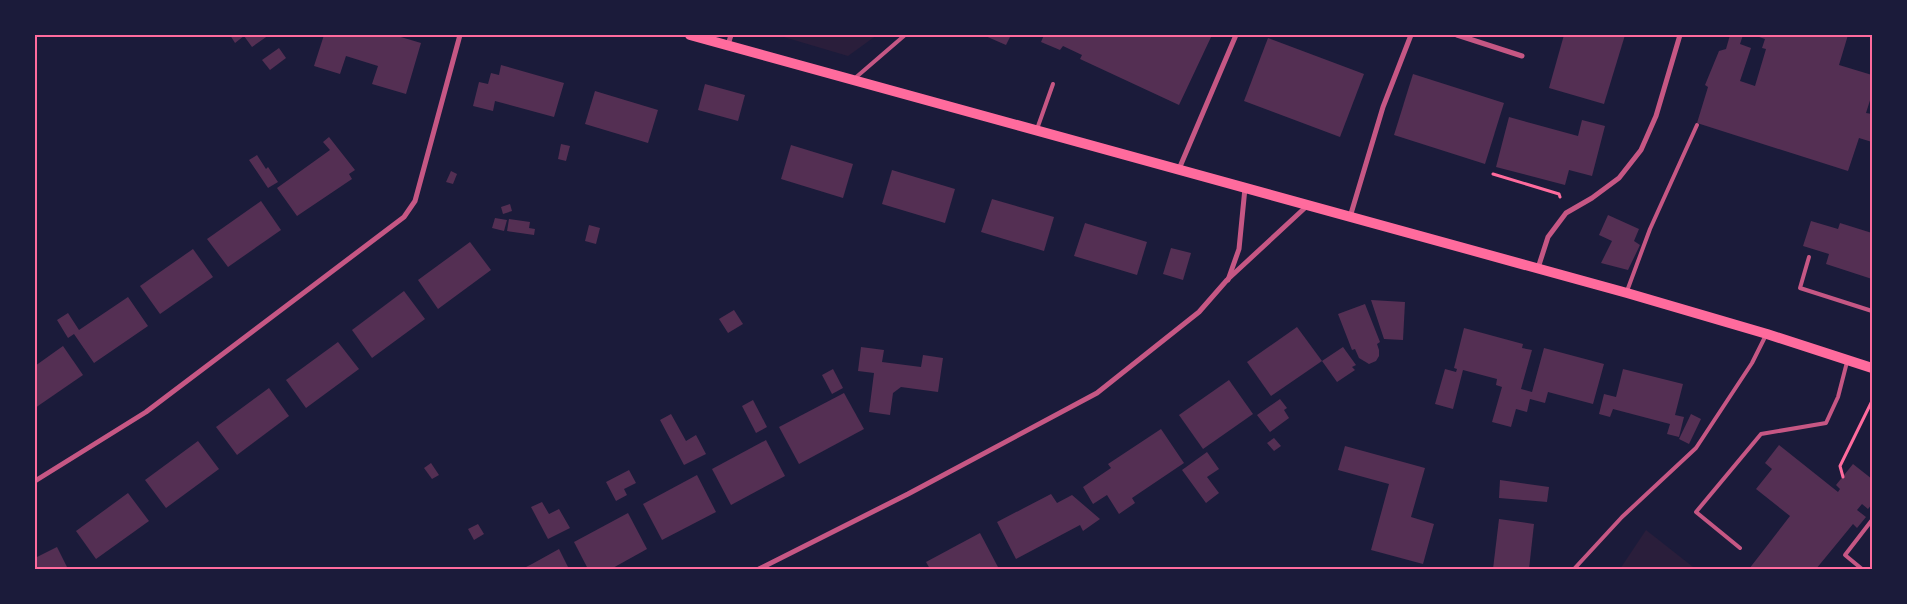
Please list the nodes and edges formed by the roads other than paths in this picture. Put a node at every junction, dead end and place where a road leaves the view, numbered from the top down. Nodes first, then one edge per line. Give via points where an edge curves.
1 (460, 35) edge
2 (690, 35) edge
3 (732, 35) edge
4 (905, 35) edge
5 (1236, 35) edge
6 (1411, 35) edge
7 (1457, 35) edge
8 (1680, 35) edge
9 (728, 45) junction
10 (1522, 56) dead end
11 (853, 80) junction
12 (1053, 84) dead end
13 (1697, 125) dead end
14 (1036, 131) junction
15 (1178, 170) junction
16 (1245, 188) junction
17 (1308, 205) junction
18 (1350, 217) junction
19 (1810, 257) dead end
20 (1538, 268) junction
21 (1227, 280) junction
22 (1627, 293) junction
23 (1872, 311) edge
24 (1767, 334) junction
25 (1847, 360) junction
26 (1872, 368) edge
27 (35, 481) edge
28 (1872, 520) edge
29 (1740, 548) dead end
30 (759, 569) edge
31 (1574, 569) edge
32 (1862, 569) edge

1 - 27 street via 416,201 404,217 146,412
2 - 9 main road
3 - 9 street
4 - 11 lane
5 - 15 street
6 - 18 street via 1383,107
7 - 10 street
8 - 20 street via 1656,116 1642,150 1619,178 1566,213 1548,237
9 - 11 main road
11 - 14 main road
12 - 14 lane
13 - 22 lane via 1650,230
14 - 15 main road
15 - 16 main road
16 - 17 main road
16 - 21 street via 1238,250
17 - 18 main road
17 - 21 street
18 - 20 main road
19 - 23 lane via 1800,288
20 - 22 main road
21 - 30 street via 1198,312 1097,393
22 - 24 main road
24 - 25 main road
24 - 31 lane via 1752,363 1696,448 1622,517
25 - 26 main road
25 - 29 lane via 1838,397 1826,423 1761,434 1696,512
28 - 32 lane via 1845,555

